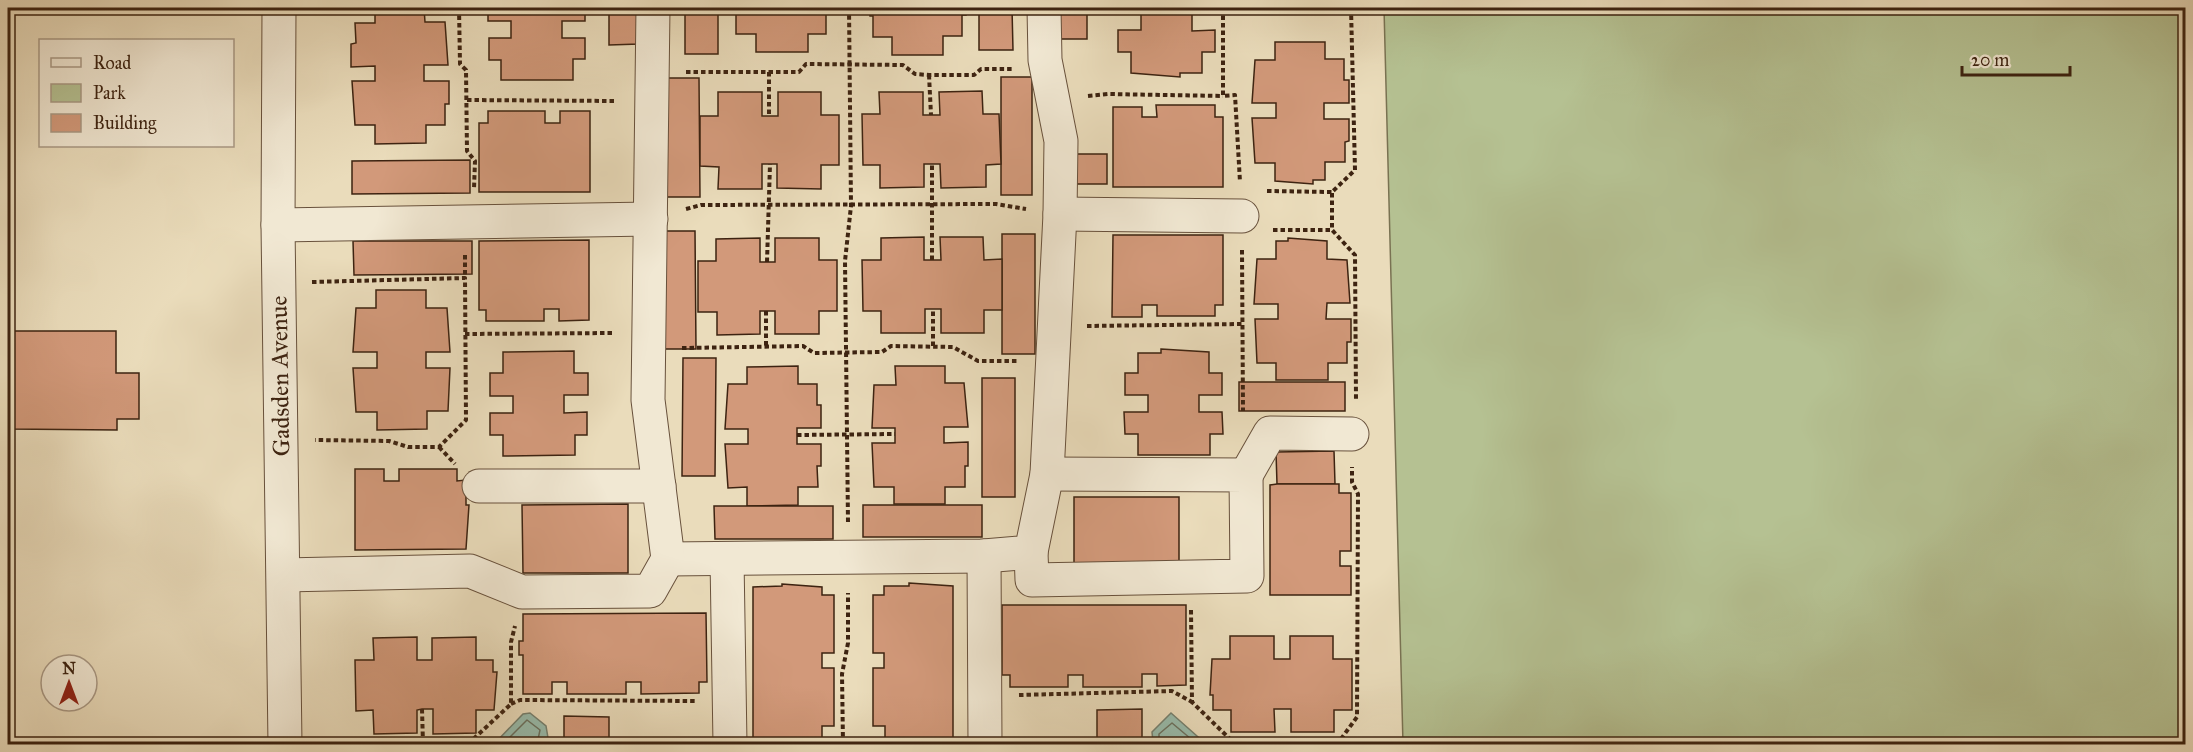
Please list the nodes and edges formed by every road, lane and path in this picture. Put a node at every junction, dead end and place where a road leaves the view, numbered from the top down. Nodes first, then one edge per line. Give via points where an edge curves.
1 (279, 8) edge
2 (459, 8) edge
3 (653, 8) edge
4 (849, 8) edge
5 (1044, 8) edge
6 (1223, 8) edge
7 (1351, 8) edge
8 (1045, 60) junction
9 (849, 64) junction
10 (769, 72) junction
11 (929, 75) junction
12 (652, 87) junction
13 (1222, 96) junction
14 (467, 100) junction
15 (1053, 101) junction
16 (931, 115) dead end
17 (769, 116) dead end
18 (770, 164) dead end
19 (932, 164) dead end
20 (1332, 192) junction
21 (770, 205) junction
22 (933, 205) junction
23 (851, 206) junction
24 (1060, 214) junction
25 (1251, 216) junction
26 (651, 219) junction
27 (465, 222) junction
28 (278, 225) junction
29 (1332, 230) junction
30 (932, 261) dead end
31 (767, 262) dead end
32 (279, 283) junction
33 (933, 309) dead end
34 (766, 311) dead end
35 (1243, 324) junction
36 (1054, 327) junction
37 (465, 334) junction
38 (649, 340) junction
39 (933, 346) junction
40 (766, 347) junction
41 (846, 352) junction
42 (1052, 361) junction
43 (1243, 417) dead end
44 (895, 434) dead end
45 (1352, 434) junction
46 (797, 435) dead end
47 (847, 435) junction
48 (281, 440) junction
49 (1047, 474) junction
50 (1246, 475) junction
51 (479, 486) dead end
52 (659, 486) junction
53 (1031, 552) junction
54 (984, 556) junction
55 (848, 558) junction
56 (727, 559) junction
57 (668, 560) junction
58 (284, 575) junction
59 (1191, 577) junction
60 (522, 592) junction
61 (985, 696) junction
62 (729, 701) junction
63 (1192, 702) junction
64 (511, 704) junction
65 (422, 709) dead end
66 (1341, 739) junction
67 (285, 744) edge
68 (423, 744) edge
69 (468, 744) edge
70 (730, 744) edge
71 (843, 744) edge
72 (985, 744) edge
73 (1235, 744) edge
74 (1274, 744) edge
75 (1343, 744) edge

1 - 28 street, Gadsden Avenue
2 - 14 path via 460,64 466,70
3 - 12 street
4 - 9 path
5 - 8 street
6 - 13 path
7 - 20 path via 1355,170
8 - 11 path via 1016,69 981,69 974,75
8 - 15 street
9 - 10 path via 806,64 799,72
9 - 11 path via 903,65 915,74
9 - 23 path
10 - 12 path
10 - 17 path
11 - 16 path
12 - 14 path
12 - 26 street
13 - 15 path via 1108,94
13 - 25 path via 1235,95
14 - 27 path via 467,151 475,161 475,171
15 - 24 street via 1061,141
18 - 21 path
19 - 22 path
20 - 25 path via 1260,191
20 - 29 path
21 - 23 path
21 - 26 path via 701,205
21 - 31 path
22 - 23 path
22 - 24 path via 996,204
22 - 30 path
23 - 41 path via 845,261
24 - 25 street
24 - 36 street
25 - 29 path via 1260,230
25 - 35 path
26 - 27 street
26 - 38 street
27 - 28 street
28 - 32 street, Gadsden Avenue
29 - 45 path via 1355,255 1356,401
32 - 37 path via 465,278
32 - 48 street, Gadsden Avenue
33 - 39 path
34 - 40 path
35 - 36 path
35 - 43 path
36 - 42 street
37 - 38 path
37 - 48 path via 466,420 439,447 408,447 389,441
38 - 40 path
38 - 52 street via 648,400
39 - 41 path
39 - 42 path via 953,347 978,361
40 - 41 path via 803,346 814,353
41 - 47 path
42 - 49 street
44 - 47 path
45 - 50 street via 1270,433
45 - 66 path via 1352,482 1358,494 1357,717
46 - 47 path
47 - 55 path
48 - 58 street, Gadsden Avenue
49 - 50 street
49 - 53 street
50 - 59 street via 1247,576
51 - 52 street
52 - 57 street
53 - 54 street
53 - 59 street via 1032,580
54 - 55 street
54 - 61 street
55 - 56 street
55 - 71 path
56 - 57 street
56 - 62 street
57 - 60 street via 650,591
58 - 60 street via 470,571
58 - 67 street, Gadsden Avenue
59 - 63 path
60 - 64 path via 511,642
61 - 63 path via 1172,691
61 - 72 street
62 - 64 path via 520,700
62 - 70 street
63 - 73 path
64 - 69 path
65 - 68 path
66 - 74 path via 1278,740
66 - 75 path

